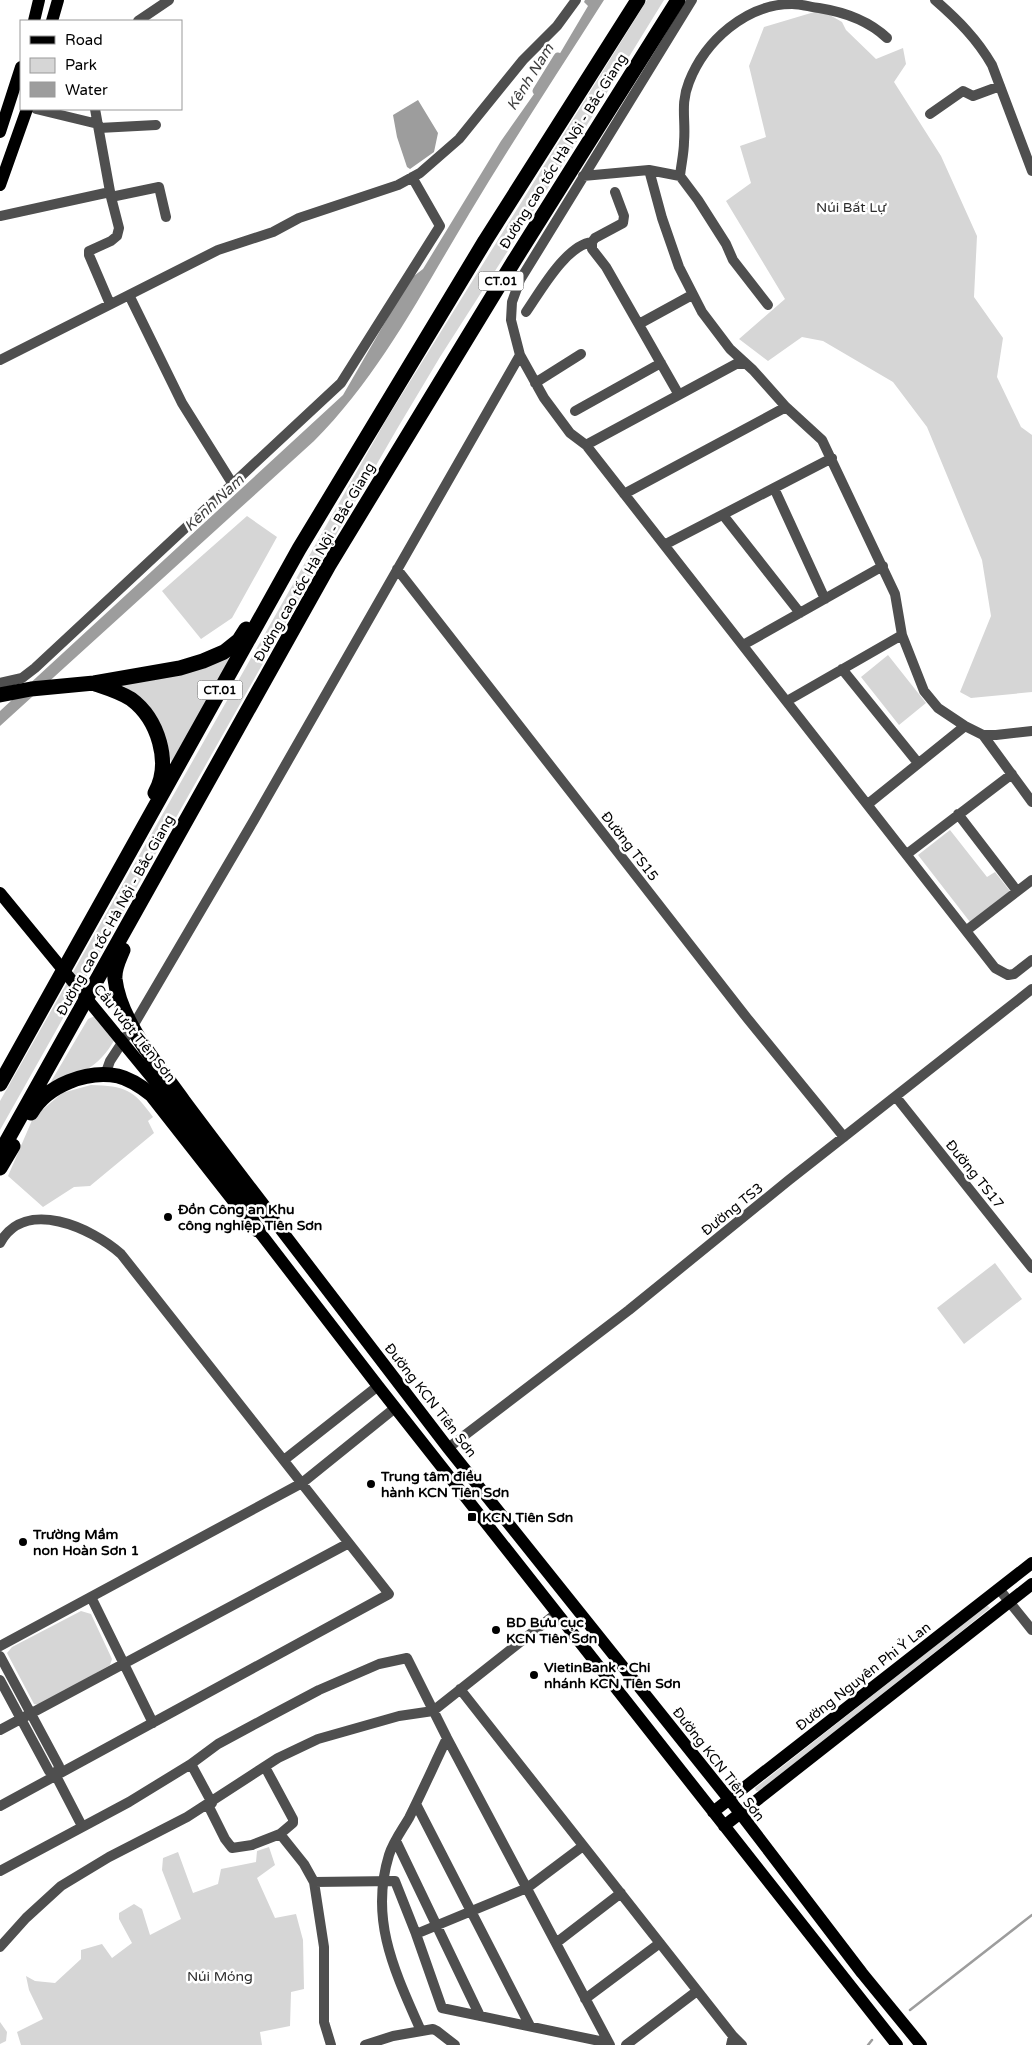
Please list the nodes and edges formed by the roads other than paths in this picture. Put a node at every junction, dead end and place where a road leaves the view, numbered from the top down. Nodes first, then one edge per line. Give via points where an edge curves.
1 (39, 0) edge
2 (58, 0) edge
3 (169, 0) edge
4 (576, 0) edge
5 (638, 0) edge
6 (678, 0) edge
7 (692, 0) edge
8 (935, 0) edge
9 (34, 20) edge
10 (52, 20) edge
11 (139, 20) edge
12 (887, 38) dead end
13 (20, 70) edge
14 (1000, 86) junction
15 (27, 110) edge
16 (40, 110) edge
17 (95, 110) edge
18 (930, 114) dead end
19 (98, 126) junction
20 (156, 126) dead end
21 (0, 132) edge
22 (649, 170) junction
23 (1032, 170) edge
24 (583, 176) junction
25 (680, 176) junction
26 (412, 177) junction
27 (0, 185) edge
28 (615, 192) dead end
29 (110, 195) junction
30 (0, 216) edge
31 (166, 217) dead end
32 (592, 242) junction
33 (129, 295) junction
34 (692, 295) junction
35 (110, 304) junction
36 (768, 305) dead end
37 (526, 312) dead end
38 (639, 324) junction
39 (581, 354) dead end
40 (520, 355) junction
41 (0, 360) edge
42 (661, 363) junction
43 (744, 364) junction
44 (535, 383) junction
45 (395, 390) junction
46 (679, 395) junction
47 (786, 407) junction
48 (575, 411) dead end
49 (586, 446) junction
50 (832, 458) junction
51 (232, 483) junction
52 (774, 488) junction
53 (624, 494) junction
54 (723, 515) junction
55 (664, 545) junction
56 (329, 565) junction
57 (883, 566) junction
58 (397, 569) junction
59 (825, 599) junction
60 (800, 613) junction
61 (902, 635) junction
62 (743, 645) junction
63 (842, 669) junction
64 (94, 683) junction
65 (1, 691) edge
66 (787, 701) junction
67 (965, 726) junction
68 (1032, 731) edge
69 (983, 735) junction
70 (918, 763) junction
71 (1012, 774) junction
72 (1032, 802) edge
73 (868, 804) junction
74 (958, 814) junction
75 (908, 854) junction
76 (1032, 880) edge
77 (1017, 891) junction
78 (0, 893) edge
79 (967, 930) junction
80 (1032, 960) edge
81 (1032, 989) edge
82 (51, 994) junction
83 (133, 1026) junction
84 (105, 1075) junction
85 (0, 1084) edge
86 (896, 1097) junction
87 (844, 1137) junction
88 (0, 1153) edge
89 (0, 1168) edge
90 (241, 1194) junction
91 (272, 1218) junction
92 (258, 1230) junction
93 (0, 1242) edge
94 (1032, 1268) edge
95 (378, 1386) junction
96 (396, 1408) junction
97 (448, 1448) junction
98 (435, 1459) junction
99 (284, 1460) junction
100 (302, 1483) junction
101 (349, 1543) junction
102 (1032, 1563) edge
103 (1032, 1584) edge
104 (999, 1589) junction
105 (91, 1597) junction
106 (1010, 1602) junction
107 (557, 1613) junction
108 (1032, 1630) edge
109 (0, 1646) edge
110 (0, 1656) edge
111 (124, 1664) junction
112 (0, 1680) edge
113 (460, 1689) junction
114 (433, 1711) junction
115 (31, 1714) junction
116 (21, 1719) junction
117 (153, 1723) junction
118 (0, 1730) edge
119 (447, 1738) junction
120 (191, 1764) junction
121 (265, 1767) junction
122 (56, 1776) junction
123 (729, 1800) junction
124 (210, 1804) junction
125 (416, 1804) junction
126 (0, 1806) edge
127 (713, 1812) junction
128 (740, 1813) junction
129 (82, 1826) junction
130 (724, 1826) junction
131 (280, 1834) junction
132 (396, 1841) junction
133 (583, 1846) junction
134 (0, 1871) edge
135 (382, 1881) junction
136 (314, 1882) junction
137 (527, 1888) junction
138 (621, 1893) junction
139 (472, 1911) junction
140 (436, 1925) junction
141 (416, 1934) junction
142 (556, 1943) junction
143 (660, 1943) junction
144 (0, 1947) edge
145 (697, 1991) junction
146 (585, 1999) junction
147 (480, 2016) junction
148 (530, 2026) junction
149 (421, 2030) junction
150 (732, 2040) edge
151 (610, 2044) edge
152 (331, 2045) edge
153 (365, 2045) edge
154 (454, 2045) edge
155 (626, 2045) edge
156 (742, 2045) edge
157 (897, 2045) edge
158 (921, 2045) edge

1 - 9 main road
2 - 10 main road
3 - 11 street
4 - 26 street via 459,139
5 - 45 highway, Đường cao tốc Hà Nội - Bắc Giang / CT.01
6 - 56 highway, Đường cao tốc Hà Nội - Bắc Giang / CT.01 via 514,260
7 - 24 street
8 - 14 street via 977,40
12 - 25 street via 863,21 839,11 800,5 768,7 743,18 721,34 689,82 683,103 684,142
13 - 21 main road
14 - 18 street via 973,96 963,91
14 - 23 street
15 - 27 main road
16 - 19 street
17 - 19 street
19 - 20 street
19 - 29 street
22 - 24 street
22 - 25 street
22 - 34 street via 662,218
24 - 40 street via 520,280 512,302 511,320
25 - 36 street via 726,244 733,260
26 - 33 street via 398,185 218,250
26 - 51 street via 440,226 341,383
28 - 32 street via 624,223
29 - 30 street
29 - 31 street via 159,187
29 - 35 street via 119,228 117,236 89,251
32 - 37 street via 578,247 559,265
32 - 38 street via 592,249
33 - 35 street
33 - 51 street via 182,403
34 - 38 street
34 - 43 street via 725,343
35 - 41 street
38 - 42 street
39 - 44 street
40 - 44 street
40 - 58 street
42 - 46 street
42 - 48 street
43 - 46 street via 736,364
43 - 47 street
44 - 49 street via 570,433
45 - 64 highway via 331,481 239,640 224,652 188,666
45 - 82 highway, Đường cao tốc Hà Nội - Bắc Giang / CT.01 via 299,549
46 - 49 street
47 - 50 street via 822,440
47 - 53 street
49 - 53 street
50 - 52 street
50 - 57 street
51 - 65 street via 35,668
52 - 54 street
52 - 59 street
53 - 55 street
54 - 55 street
54 - 60 street
55 - 62 street
56 - 83 highway via 298,634 115,968 119,997
56 - 88 highway, Đường cao tốc Hà Nội - Bắc Giang / CT.01
57 - 59 street
57 - 61 street via 895,594
58 - 83 street
58 - 87 street, Đường TS15 via 747,1018
59 - 60 street
60 - 62 street
61 - 63 street
61 - 67 street via 924,691 938,708
62 - 66 street
63 - 66 street
63 - 70 street
64 - 65 highway
64 - 82 highway via 130,698 140,707 158,736 162,770 156,790 85,918
66 - 73 street
67 - 69 street
67 - 70 street
68 - 69 street
69 - 71 street
70 - 73 street
71 - 72 street
71 - 74 street
73 - 75 street
74 - 75 street
74 - 77 street
75 - 79 street
76 - 77 street
77 - 79 street
78 - 90 main road, Cầu vượt Tiên Sơn via 170,1100
79 - 80 street via 1001,972 1014,974
81 - 86 street, Đường TS3
82 - 85 highway, Đường cao tốc Hà Nội - Bắc Giang / CT.01
83 - 84 street via 110,1061
83 - 91 highway via 154,1060
84 - 89 highway via 75,1081 46,1094 34,1108
84 - 92 highway via 138,1085 152,1095
86 - 87 street, Đường TS3
86 - 94 street, Đường TS17
87 - 97 street, Đường TS3 via 629,1310
90 - 91 main road, Đường KCN Tiên Sơn
90 - 92 main road
91 - 97 main road, Đường KCN Tiên Sơn
92 - 95 main road
93 - 99 street via 15,1224 26,1220 74,1225 107,1241 121,1254
95 - 96 main road
95 - 99 street
96 - 98 main road
96 - 100 street
97 - 98 main road
97 - 123 main road, Đường KCN Tiên Sơn
98 - 107 main road
99 - 100 street
100 - 101 street
100 - 105 street
101 - 111 street
101 - 117 street via 389,1594
102 - 104 main road, Đường Nguyên Phi Ỷ Lan
103 - 106 main road
104 - 106 street
104 - 123 main road, Đường Nguyên Phi Ỷ Lan
105 - 109 street
105 - 111 street
106 - 108 street
106 - 128 main road
107 - 113 street
107 - 127 main road
110 - 115 street
111 - 115 street
111 - 117 street
112 - 116 street
113 - 114 street
113 - 133 street
114 - 119 street
114 - 120 street via 407,1658 378,1664 270,1716 218,1744
114 - 121 street via 399,1716 318,1739
115 - 116 street
115 - 122 street via 58,1766
116 - 118 street
116 - 122 street via 49,1771
117 - 122 street
119 - 125 street
119 - 137 street
120 - 124 street
120 - 129 street
121 - 124 street
121 - 131 street via 293,1818 293,1823
122 - 126 street
122 - 129 street
123 - 127 main road, Đường Nguyên Phi Ỷ Lan
123 - 128 main road, Đường KCN Tiên Sơn
124 - 131 street via 232,1848 252,1845
124 - 144 street via 109,1857 62,1886
125 - 132 street
125 - 139 street
127 - 130 main road
128 - 130 main road
128 - 158 main road, Đường KCN Tiên Sơn
129 - 134 street
130 - 157 main road
131 - 136 street
132 - 135 street via 389,1853
132 - 140 street
133 - 137 street
133 - 138 street
135 - 136 street
135 - 141 street via 395,1881
135 - 149 street via 381,1903 387,1948
136 - 152 street via 324,1947 324,2022
137 - 139 street
137 - 142 street
138 - 142 street
138 - 143 street
139 - 140 street
139 - 148 street
140 - 141 street
140 - 147 street
141 - 147 street via 442,2008
142 - 146 street
143 - 145 street
143 - 146 street
145 - 150 street
145 - 155 street
146 - 151 street
147 - 148 street
148 - 151 street
149 - 153 street
149 - 154 street via 437,2030
150 - 156 street

